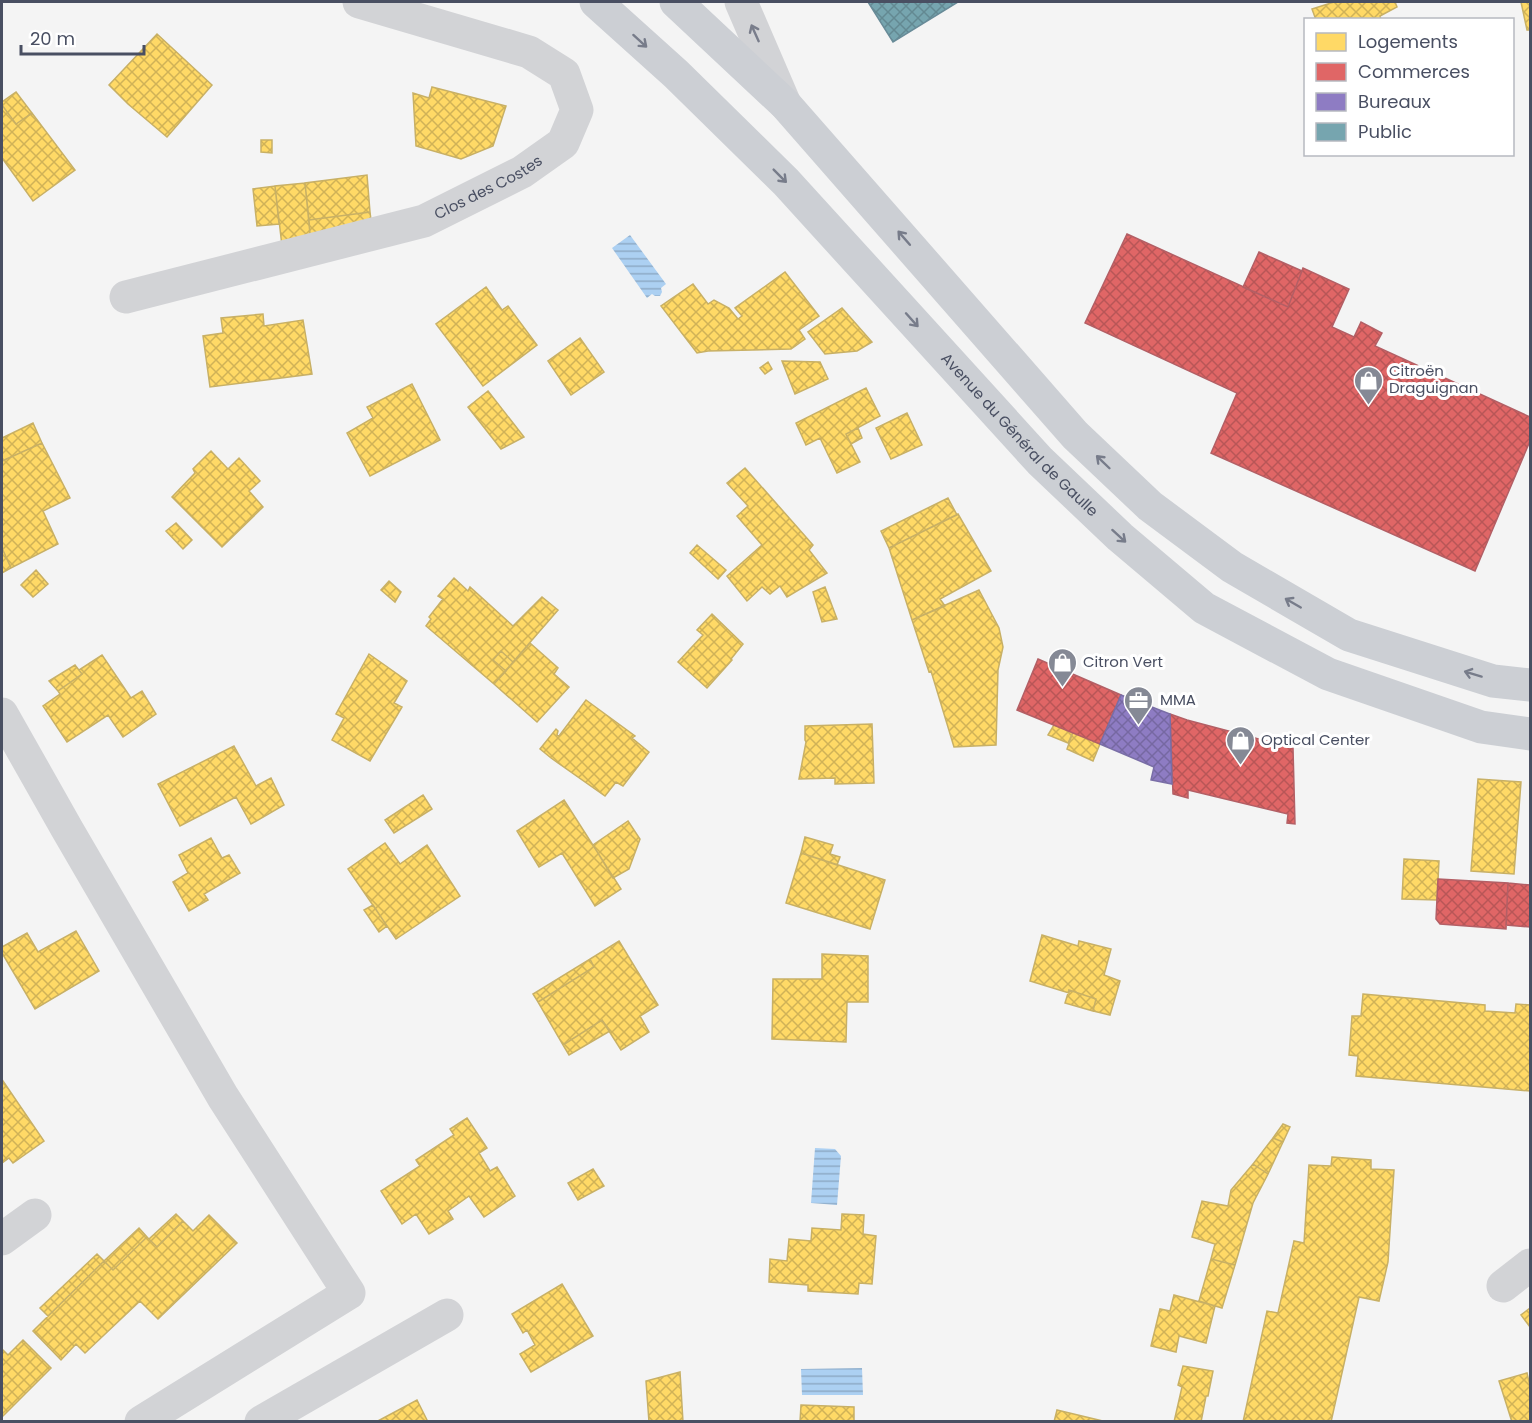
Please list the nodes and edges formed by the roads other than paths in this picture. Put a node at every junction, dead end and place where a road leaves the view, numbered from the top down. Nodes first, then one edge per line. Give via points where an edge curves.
1 (359, 2) edge
2 (596, 2) edge
3 (676, 2) edge
4 (741, 2) edge
5 (785, 104) junction
6 (126, 297) dead end
7 (1530, 685) edge
8 (2, 714) edge
9 (1530, 734) edge
10 (35, 1215) dead end
11 (2, 1239) edge
12 (1530, 1265) edge
13 (1503, 1286) dead end
14 (447, 1315) dead end
15 (141, 1422) edge
16 (261, 1422) edge

1 - 6 street, Clos des Costes via 529,52 564,74 577,110 563,143 522,172 424,221
2 -> 9 main road, Avenue du Général de Gaulle via 786,182 1040,461 1120,537 1204,608 1328,674 1481,727
3 - 5 main road
5 -> 4 street
7 -> 5 main road via 1493,681 1349,635 1232,567 1150,506 1075,435
8 - 15 street via 223,1096 349,1293
10 - 11 street
12 - 13 street
14 - 16 street

